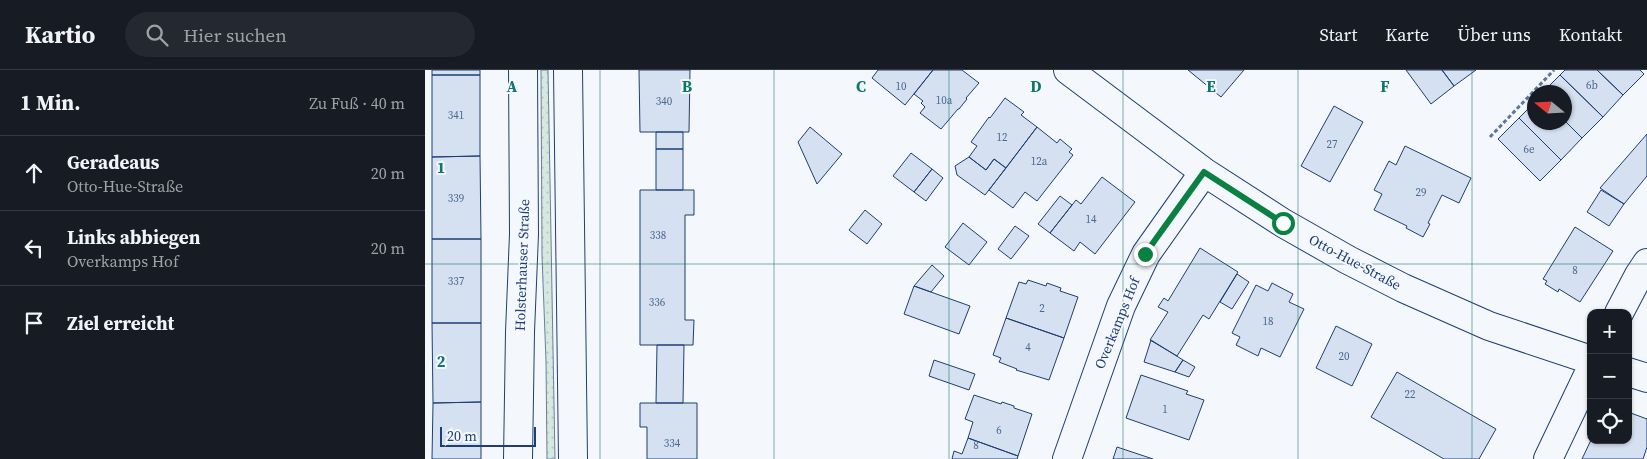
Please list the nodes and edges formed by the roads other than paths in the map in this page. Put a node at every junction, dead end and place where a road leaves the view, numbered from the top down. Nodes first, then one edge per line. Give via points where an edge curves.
1 (523, 70) edge
2 (568, 70) edge
3 (1080, 74) edge
4 (1204, 172) junction
5 (1647, 263) edge
6 (1621, 309) edge
7 (1587, 359) edge
8 (1632, 373) edge
9 (1587, 377) edge
10 (1647, 378) edge
11 (518, 459) edge
12 (573, 459) edge
13 (1067, 459) edge
14 (1548, 459) edge

1 - 11 street, Holsterhauser Straße via 524,234
2 - 12 street
3 - 4 street, Otto-Hue-Straße
4 - 7 street, Otto-Hue-Straße via 1283,223 1403,288 1489,326
4 - 13 street, Overkamps Hof via 1145,254 1121,306
5 - 6 street
8 - 10 street
9 - 14 street

